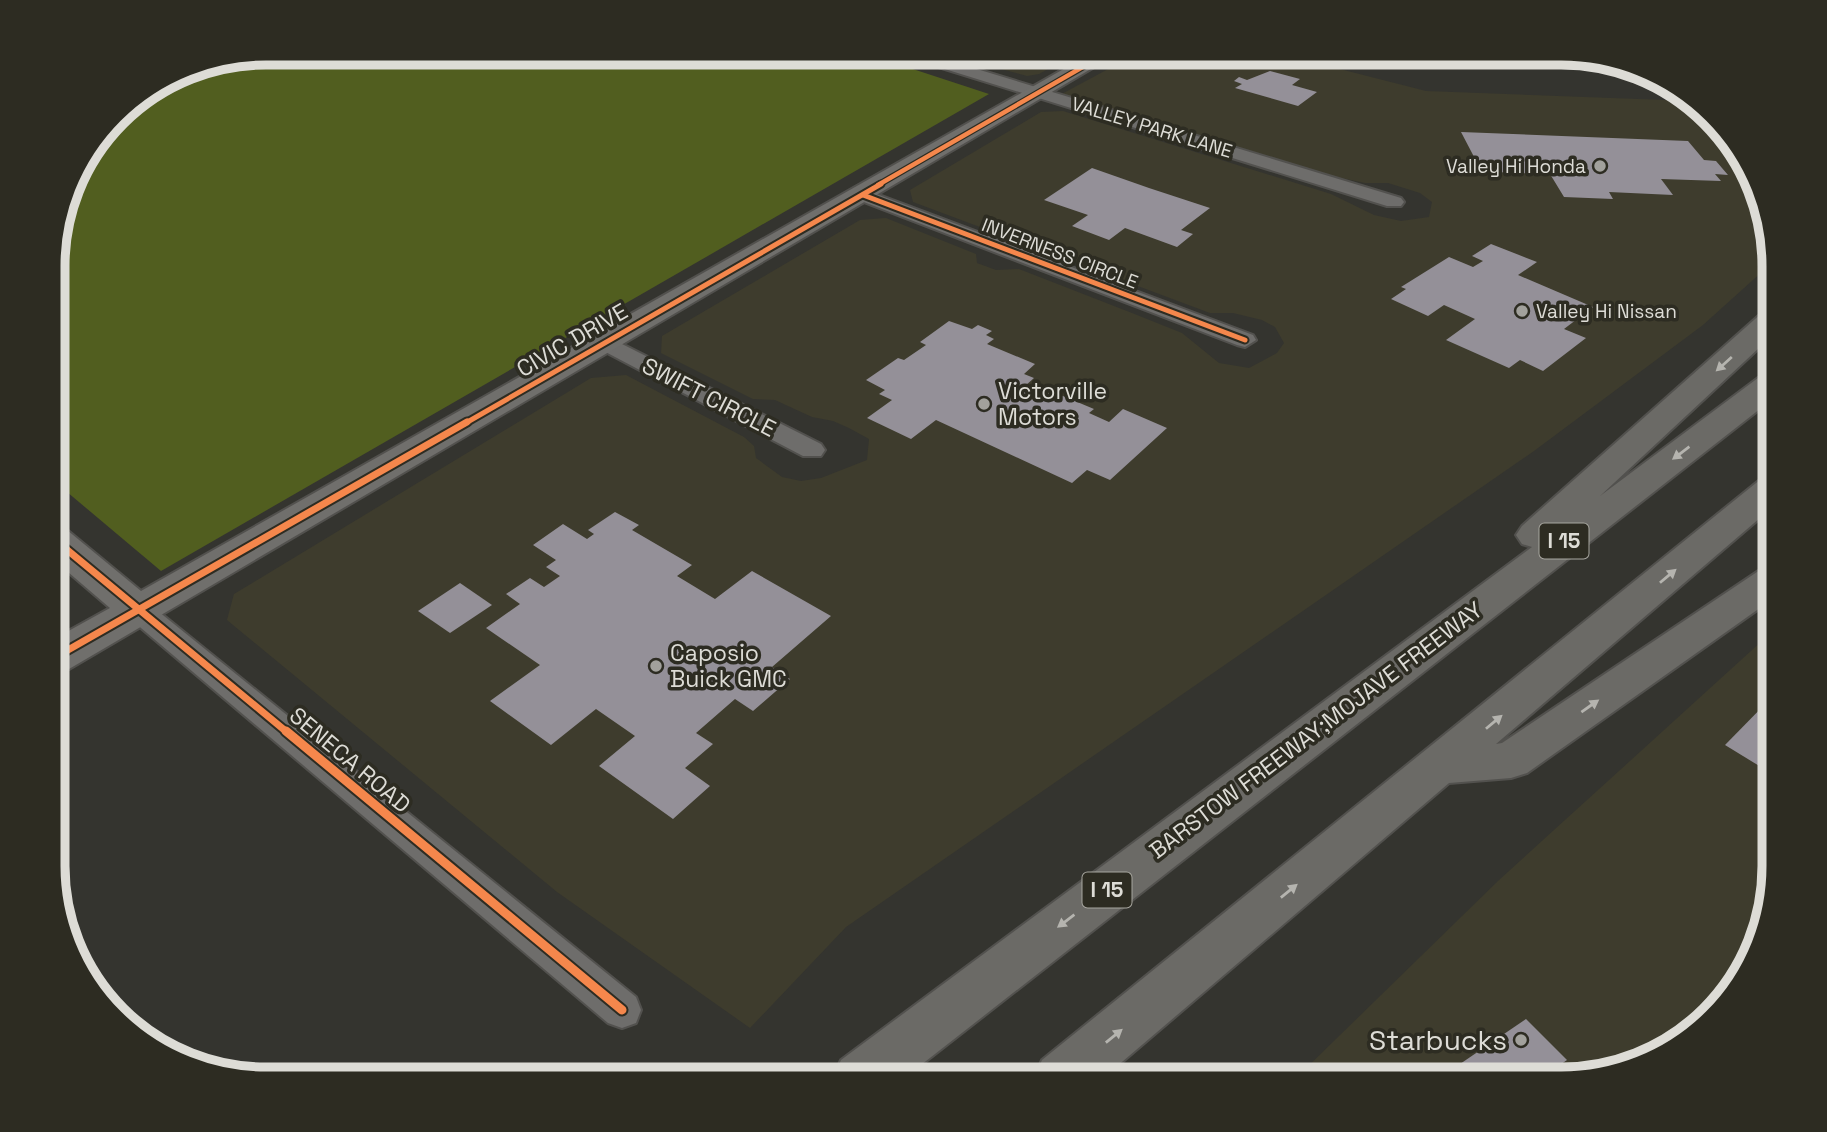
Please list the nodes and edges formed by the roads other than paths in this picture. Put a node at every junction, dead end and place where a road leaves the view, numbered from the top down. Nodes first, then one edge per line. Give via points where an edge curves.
1 (951, 65) edge
2 (1085, 65) edge
3 (1038, 92) junction
4 (863, 195) junction
5 (1394, 202) dead end
6 (1762, 329) edge
7 (1245, 340) dead end
8 (606, 343) junction
9 (1762, 391) edge
10 (813, 450) dead end
11 (1762, 497) edge
12 (65, 548) edge
13 (1762, 587) edge
14 (138, 610) junction
15 (65, 651) edge
16 (1354, 701) junction
17 (1441, 766) junction
18 (622, 1010) dead end
19 (876, 1067) edge
20 (1076, 1067) edge

1 - 3 street, VALLEY PARK LANE
2 - 3 street, CIVIC DRIVE
3 - 4 street, CIVIC DRIVE
3 - 5 street, VALLEY PARK LANE
4 - 7 street, INVERNESS CIRCLE
4 - 8 street, CIVIC DRIVE
6 -> 16 highway
8 - 10 street, SWIFT CIRCLE
8 - 14 street, CIVIC DRIVE
9 -> 16 highway, BARSTOW FREEWAY;MOJAVE FREEWAY / I 15
17 -> 11 highway
12 - 14 street, SENECA ROAD
17 -> 13 highway via 1511,760
14 - 15 street, CIVIC DRIVE
14 - 18 street, SENECA ROAD
16 -> 19 highway, BARSTOW FREEWAY;MOJAVE FREEWAY / I 15
20 -> 17 highway

